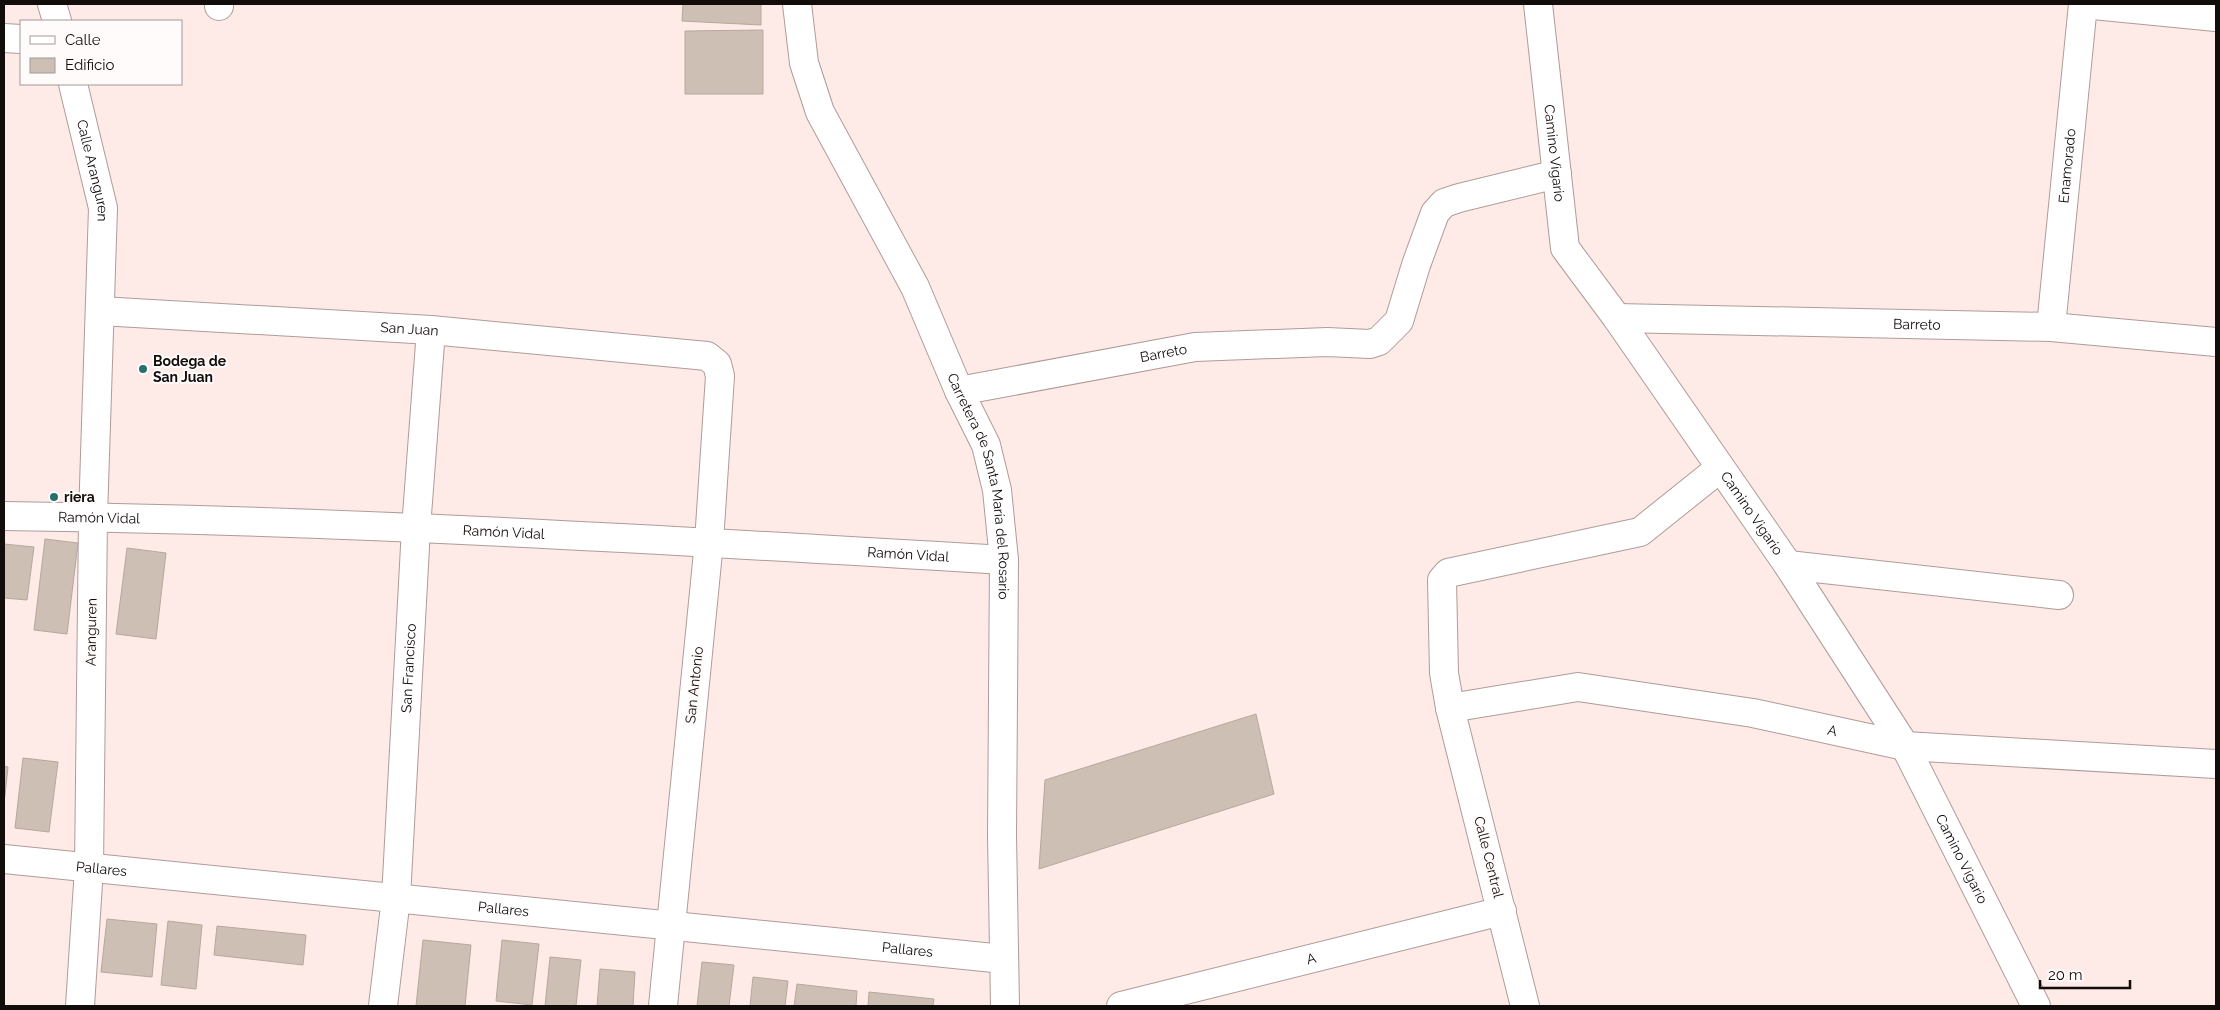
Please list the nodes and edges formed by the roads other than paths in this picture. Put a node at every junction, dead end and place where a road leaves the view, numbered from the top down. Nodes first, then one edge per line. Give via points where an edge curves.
1 (52, 4) edge
2 (796, 4) edge
3 (1538, 4) edge
4 (2083, 4) edge
5 (2216, 17) edge
6 (57, 20) edge
7 (4, 38) edge
8 (20, 39) edge
9 (73, 85) edge
10 (1557, 174) junction
11 (101, 257) joint
12 (100, 311) junction
13 (1617, 318) junction
14 (2051, 327) junction
15 (431, 330) junction
16 (2216, 342) edge
17 (717, 364) joint
18 (959, 390) junction
19 (1720, 468) junction
20 (4, 516) edge
21 (93, 517) junction
22 (416, 528) junction
23 (708, 542) junction
24 (1004, 560) junction
25 (1788, 564) junction
26 (2059, 594) dead end
27 (1450, 708) junction
28 (1905, 746) junction
29 (2216, 764) edge
30 (4, 859) edge
31 (89, 868) junction
32 (396, 898) junction
33 (1502, 911) junction
34 (670, 926) junction
35 (1004, 959) junction
36 (80, 1006) edge
37 (383, 1006) edge
38 (663, 1006) edge
39 (1005, 1006) edge
40 (1121, 1006) edge
41 (1525, 1006) edge
42 (2036, 1006) edge

1 - 6 street
2 - 18 street, Carretera de Santa María del Rosario via 804,63 820,112 915,286
3 - 10 street, Camino Vigario
4 - 5 street
4 - 14 street, Enamorado
7 - 8 street
9 - 11 street, Calle Aranguren via 103,208
10 - 13 street, Camino Vigario via 1565,248
10 - 18 street, Barreto via 1444,203 1435,213 1399,321 1384,337 1370,344 1327,342 1195,347
11 - 12 street, Aranguren
12 - 15 street, San Juan
12 - 21 street, Aranguren
13 - 14 street, Barreto
13 - 19 street, Camino Vigario
14 - 16 street, Barreto
15 - 17 street, San Juan via 707,356
15 - 22 street, San Francisco
17 - 23 street, San Antonio via 720,376
18 - 24 street, Carretera de Santa María del Rosario via 986,445 997,490
19 - 25 street, Camino Vigario
19 - 27 street, Calle Central via 1640,532 1444,576 1444,674
20 - 21 street, Ramón Vidal
21 - 22 street, Ramón Vidal
21 - 31 street, Aranguren
22 - 23 street, Ramón Vidal
22 - 32 street, San Francisco
23 - 24 street, Ramón Vidal
23 - 34 street, San Antonio
24 - 35 street, Carretera de Santa María del Rosario
25 - 26 street
25 - 28 street, Camino Vigario
27 - 28 street, A via 1578,687 1753,713
27 - 33 street, Calle Central
28 - 29 street, A
28 - 42 street, Camino Vigario
30 - 31 street, Pallares
31 - 32 street, Pallares
31 - 36 street, Aranguren
32 - 34 street, Pallares
32 - 37 street, San Francisco
33 - 40 street, A
33 - 41 street, Calle Central
34 - 35 street, Pallares
34 - 38 street, San Antonio
35 - 39 street, Carretera de Santa María del Rosario

